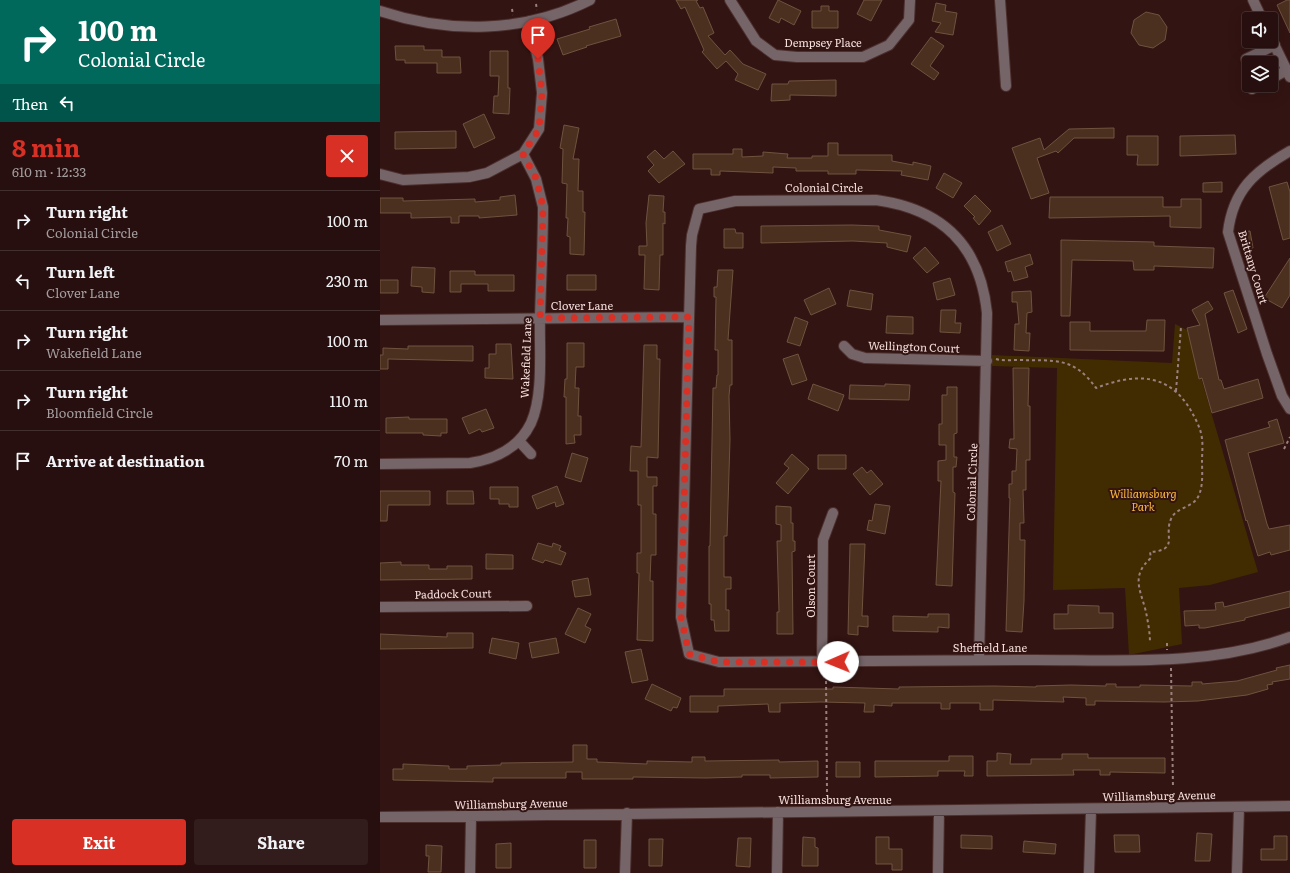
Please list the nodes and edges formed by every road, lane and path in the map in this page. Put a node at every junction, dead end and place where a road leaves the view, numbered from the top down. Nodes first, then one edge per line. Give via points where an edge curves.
1 (590, 0) edge
2 (730, 0) edge
3 (910, 0) edge
4 (1000, 0) edge
5 (1252, 0) edge
6 (536, 4) dead end
7 (512, 9) dead end
8 (380, 10) edge
9 (537, 10) dead end
10 (1258, 12) edge
11 (513, 15) dead end
12 (529, 21) junction
13 (1262, 48) edge
14 (1276, 48) edge
15 (1250, 56) edge
16 (1288, 73) edge
17 (1278, 76) edge
18 (1006, 86) dead end
19 (1290, 151) edge
20 (523, 154) junction
21 (380, 174) edge
22 (689, 317) junction
23 (540, 318) junction
24 (380, 320) edge
25 (1181, 327) dead end
26 (844, 346) dead end
27 (987, 360) junction
28 (1176, 391) junction
29 (1290, 409) edge
30 (1290, 437) edge
31 (519, 441) junction
32 (1284, 449) dead end
33 (531, 454) dead end
34 (380, 464) edge
35 (833, 513) dead end
36 (527, 606) dead end
37 (380, 607) edge
38 (1290, 637) edge
39 (1150, 643) dead end
40 (1167, 643) dead end
41 (689, 654) joint
42 (1168, 658) junction
43 (979, 660) junction
44 (822, 662) junction
45 (826, 675) dead end
46 (1173, 788) dead end
47 (827, 792) dead end
48 (1290, 806) edge
49 (1239, 807) junction
50 (1091, 810) junction
51 (939, 811) junction
52 (778, 812) junction
53 (627, 813) junction
54 (380, 817) edge
55 (471, 817) junction
56 (470, 873) edge
57 (625, 873) edge
58 (777, 873) edge
59 (938, 873) edge
60 (1089, 873) edge
61 (1238, 873) edge

1 - 12 street
2 - 3 street, Dempsey Place via 756,41 775,55 797,57 863,57 889,45 909,20
4 - 18 street
5 - 10 street
6 - 9 path
7 - 11 path
8 - 12 street via 414,21 452,27 510,25
12 - 20 street via 538,59 542,93 539,129
13 - 15 street
14 - 16 street
16 - 17 street
19 - 29 street, Brittany Court via 1264,166 1248,182 1230,215 1228,232 1267,354 1282,396
20 - 21 street via 487,174 469,177 403,180
20 - 23 street, Wakefield Lane via 536,178 543,207
22 - 23 street, Clover Lane
22 - 27 street, Colonial Circle via 692,235 699,209 735,201 876,200 898,203 928,214 943,224 966,249 982,281 986,297
22 - 41 street, Colonial Circle via 681,617
23 - 24 street, Clover Lane
23 - 31 street, Wakefield Lane via 536,406 531,422
25 - 28 path
26 - 27 street, Wellington Court via 852,354 865,358
27 - 28 path via 1068,363 1086,375 1096,388 1113,381 1138,378 1171,386
27 - 43 street, Colonial Circle
28 - 39 path via 1198,424 1202,439 1202,483 1196,500 1173,515 1168,524 1170,541 1167,547 1158,552 1150,552 1151,558 1142,568 1138,584 1146,611
30 - 32 path
31 - 33 street
31 - 34 street, Wakefield Lane via 509,450 484,461
35 - 44 street, Olson Court via 823,540
36 - 37 street, Paddock Court
38 - 42 street, Sheffield Lane via 1266,646 1213,656
40 - 42 path
41 - 44 street, Sheffield Lane via 719,662
42 - 43 street, Sheffield Lane
42 - 46 path via 1171,671
43 - 44 street, Sheffield Lane
45 - 47 path
48 - 49 street, Williamsburg Avenue
49 - 50 street, Williamsburg Avenue
49 - 61 street
50 - 51 street, Williamsburg Avenue
50 - 60 street
51 - 52 street, Williamsburg Avenue
51 - 59 street
52 - 53 street, Williamsburg Avenue
52 - 58 street
53 - 55 street, Williamsburg Avenue
53 - 57 street
54 - 55 street, Williamsburg Avenue
55 - 56 street

